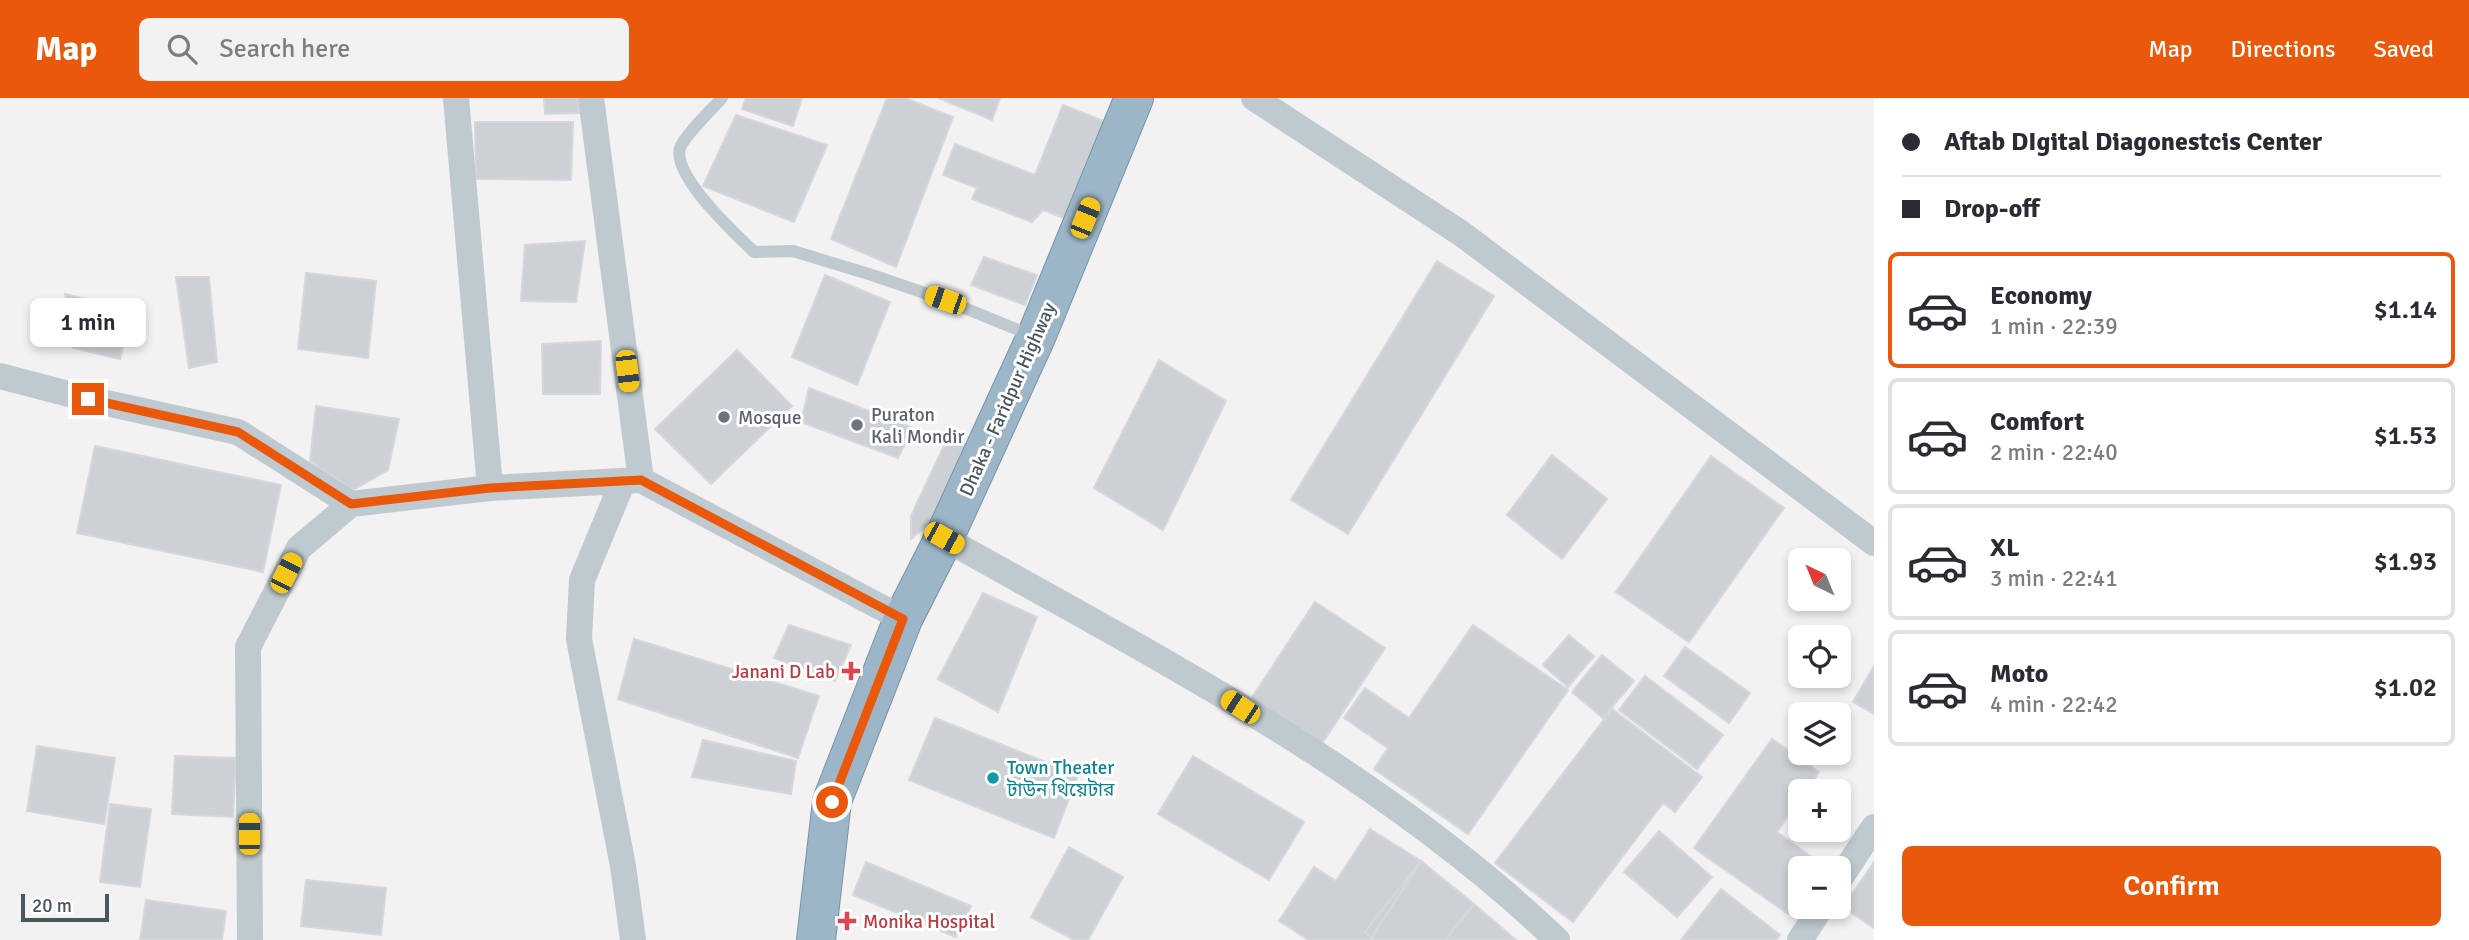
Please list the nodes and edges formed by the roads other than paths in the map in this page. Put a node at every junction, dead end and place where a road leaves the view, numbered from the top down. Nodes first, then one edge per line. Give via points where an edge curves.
1 (456, 98) edge
2 (591, 98) edge
3 (722, 98) edge
4 (1134, 98) edge
5 (1254, 98) edge
6 (1036, 337) junction
7 (0, 376) edge
8 (632, 480) junction
9 (490, 488) junction
10 (351, 504) junction
11 (944, 538) junction
12 (1874, 543) edge
13 (903, 619) junction
14 (1874, 827) edge
15 (1851, 862) edge
16 (1814, 919) edge
17 (250, 940) edge
18 (634, 940) edge
19 (816, 940) edge
20 (1557, 940) edge
21 (1800, 940) edge

1 - 9 street
2 - 8 street
3 - 6 lane via 684,139 679,162 721,220 754,252 793,251 945,300
4 - 6 highway, Dhaka - Faridpur Highway
5 - 12 street via 1462,234
6 - 11 highway, Dhaka - Faridpur Highway
7 - 10 street via 238,432
8 - 9 street
8 - 13 street
8 - 18 street via 582,580 579,639
9 - 10 street
10 - 17 street via 299,548 248,647
11 - 13 highway, Dhaka - Faridpur Highway
11 - 20 street via 1217,692 1401,809 1510,895
13 - 19 highway, Dhaka - Faridpur Highway via 832,802
14 - 15 street
16 - 21 street

